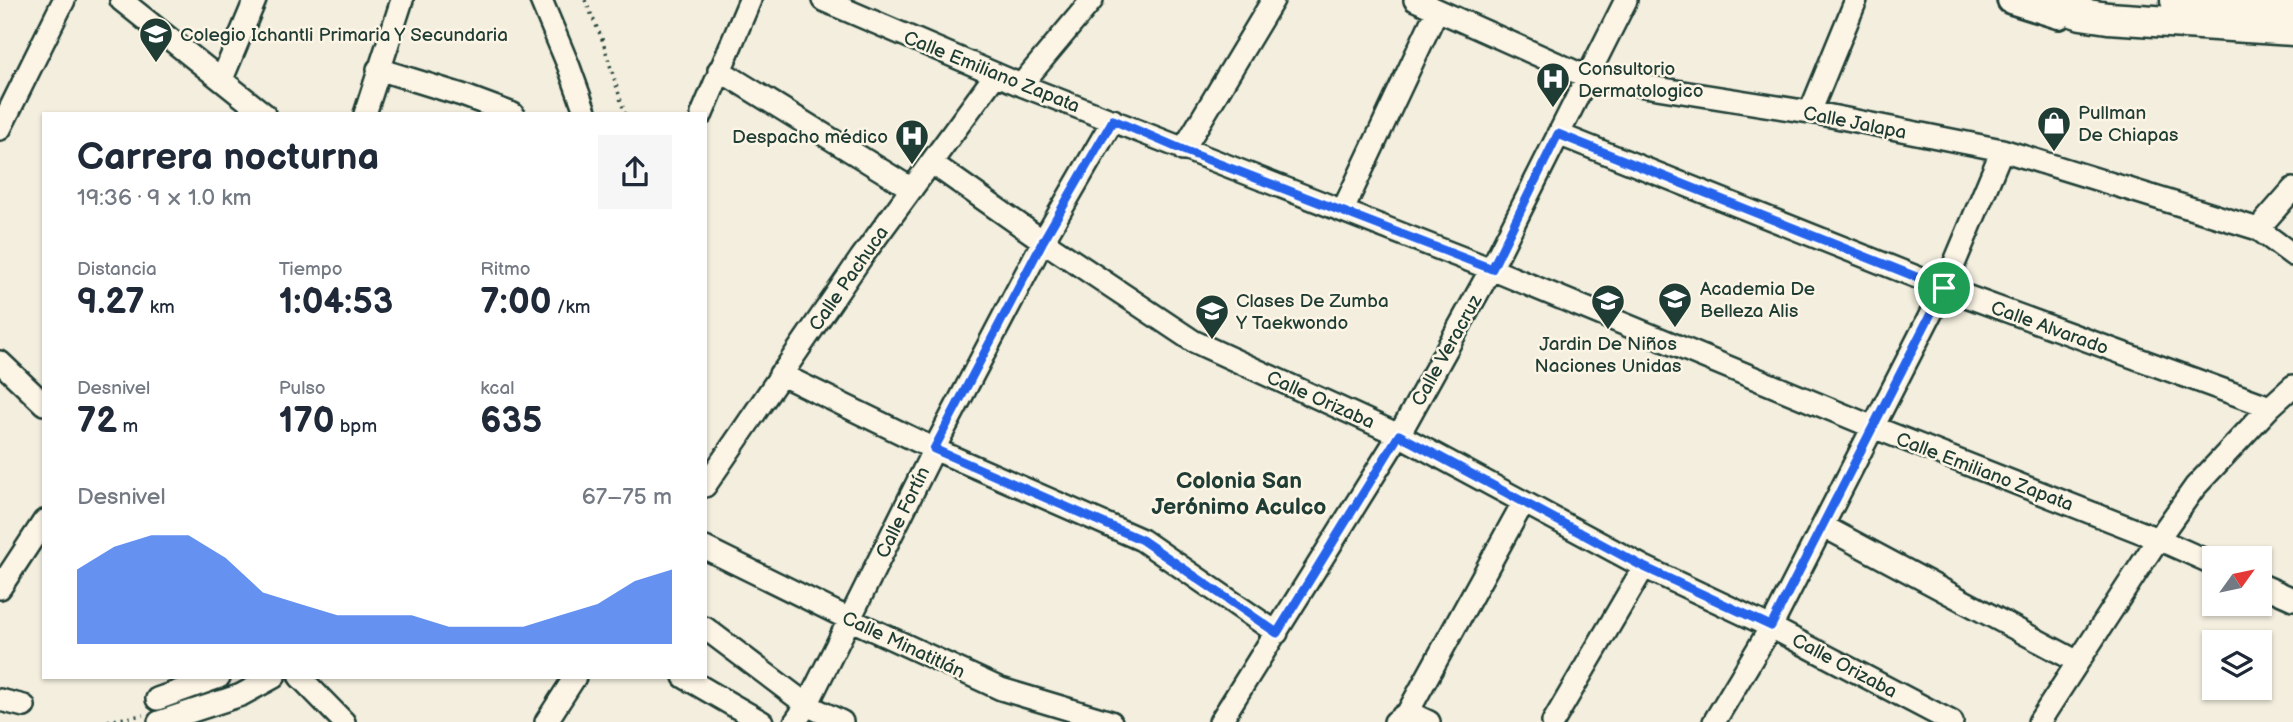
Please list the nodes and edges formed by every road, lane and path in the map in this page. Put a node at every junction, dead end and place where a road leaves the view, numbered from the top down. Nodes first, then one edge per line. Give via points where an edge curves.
1 (64, 0) edge
2 (121, 0) edge
3 (255, 0) edge
4 (402, 0) edge
5 (541, 0) edge
6 (585, 0) edge
7 (750, 0) edge
8 (823, 0) edge
9 (1092, 0) edge
10 (1273, 0) edge
11 (1415, 0) edge
12 (1626, 0) edge
13 (1856, 0) edge
14 (2011, 0) edge
15 (2039, 0) edge
16 (2176, 0) edge
17 (2258, 0) edge
18 (2293, 4) edge
19 (2293, 9) edge
20 (1437, 10) junction
21 (2293, 30) edge
22 (2293, 43) edge
23 (378, 69) junction
24 (719, 70) junction
25 (996, 74) junction
26 (1587, 77) junction
27 (222, 79) junction
28 (1021, 85) junction
29 (262, 112) edge
30 (366, 112) edge
31 (508, 112) edge
32 (585, 112) edge
33 (624, 112) edge
34 (703, 112) edge
35 (1810, 113) junction
36 (1113, 120) junction
37 (0, 130) edge
38 (1558, 134) junction
39 (1183, 150) junction
40 (2002, 150) junction
41 (932, 163) junction
42 (912, 189) junction
43 (2293, 189) edge
44 (1343, 210) junction
45 (2258, 229) junction
46 (1043, 241) junction
47 (2293, 255) edge
48 (1492, 269) junction
49 (1944, 288) junction
50 (0, 362) edge
51 (780, 374) junction
52 (2293, 386) edge
53 (42, 402) edge
54 (2270, 407) junction
55 (1873, 427) junction
56 (1399, 435) junction
57 (934, 449) junction
58 (713, 457) edge
59 (707, 479) edge
60 (1523, 503) junction
61 (42, 524) edge
62 (1823, 526) junction
63 (2158, 539) junction
64 (707, 549) edge
65 (2202, 559) edge
66 (1644, 567) junction
67 (0, 588) edge
68 (2272, 590) edge
69 (2293, 599) edge
70 (849, 619) junction
71 (1771, 626) junction
72 (707, 630) edge
73 (1277, 633) junction
74 (2078, 662) junction
75 (213, 679) edge
76 (270, 679) edge
77 (302, 679) edge
78 (574, 679) edge
79 (687, 679) edge
80 (157, 699) dead end
81 (0, 700) edge
82 (23, 706) dead end
83 (801, 713) edge
84 (1401, 717) edge
85 (159, 722) edge
86 (344, 722) edge
87 (546, 722) edge
88 (762, 722) edge
89 (842, 722) edge
90 (1111, 722) edge
91 (1220, 722) edge
92 (1429, 722) edge
93 (1553, 722) edge
94 (1714, 722) edge
95 (1952, 722) edge
96 (2039, 722) edge

1 - 37 street
2 - 27 street
3 - 27 street
4 - 23 street
5 - 32 street
6 - 33 path
7 - 24 street
8 - 25 street, Calle Emiliano Zapata
9 - 28 street
10 - 39 street
11 - 20 street, Calle Jalapa
12 - 26 street, Calle Veracruz
13 - 35 street
14 - 22 main road via 2080,22
15 - 21 highway via 2108,19
16 - 19 highway
17 - 18 main road
20 - 26 street, Calle Jalapa
20 - 44 street
23 - 30 street
23 - 31 street
24 - 34 street
24 - 42 street
25 - 28 street, Calle Emiliano Zapata
25 - 41 street, Calle Pachuca
26 - 35 street, Calle Jalapa
26 - 38 street, Calle Veracruz
27 - 29 street
28 - 36 street, Calle Emiliano Zapata
35 - 40 street, Calle Jalapa
36 - 39 street, Calle Emiliano Zapata
36 - 46 street, Calle Fortín
38 - 48 street, Calle Veracruz
38 - 49 street, Calle Alvarado
39 - 44 street, Calle Emiliano Zapata
40 - 45 street, Calle Jalapa
40 - 49 street
41 - 42 street, Calle Pachuca
41 - 46 street, Calle Orizaba
42 - 51 street, Calle Pachuca
43 - 45 street
44 - 48 street, Calle Emiliano Zapata
45 - 47 street, Calle Jalapa
46 - 56 street, Calle Orizaba via 1193,341
46 - 57 street, Calle Fortín
48 - 55 street, Calle Emiliano Zapata
48 - 56 street, Calle Veracruz
49 - 54 street, Calle Alvarado
49 - 55 street
50 - 53 street
51 - 57 street
51 - 58 street, Calle Pachuca
52 - 54 street
54 - 63 street via 2196,487
55 - 62 street
55 - 63 street, Calle Emiliano Zapata
56 - 60 street, Calle Orizaba
56 - 73 street, Calle Veracruz
57 - 70 street, Calle Fortín
57 - 73 street via 1142,540
58 - 59 street, Calle Pachuca
60 - 66 street, Calle Orizaba
60 - 84 street
61 - 67 street
62 - 71 street
62 - 74 street
63 - 65 street, Calle Emiliano Zapata
63 - 74 street
64 - 70 street, Calle Minatitlán
66 - 71 street, Calle Orizaba
66 - 93 street
68 - 69 street
70 - 83 street, Calle Fortín
70 - 90 street, Calle Minatitlán via 1001,689
71 - 94 street
71 - 95 street, Calle Orizaba
72 - 83 street
73 - 91 street, Calle Veracruz
74 - 96 street
75 - 80 street
76 - 85 street via 241,695
77 - 86 street
78 - 87 street
79 - 88 street
81 - 82 street
83 - 89 street
84 - 92 street

